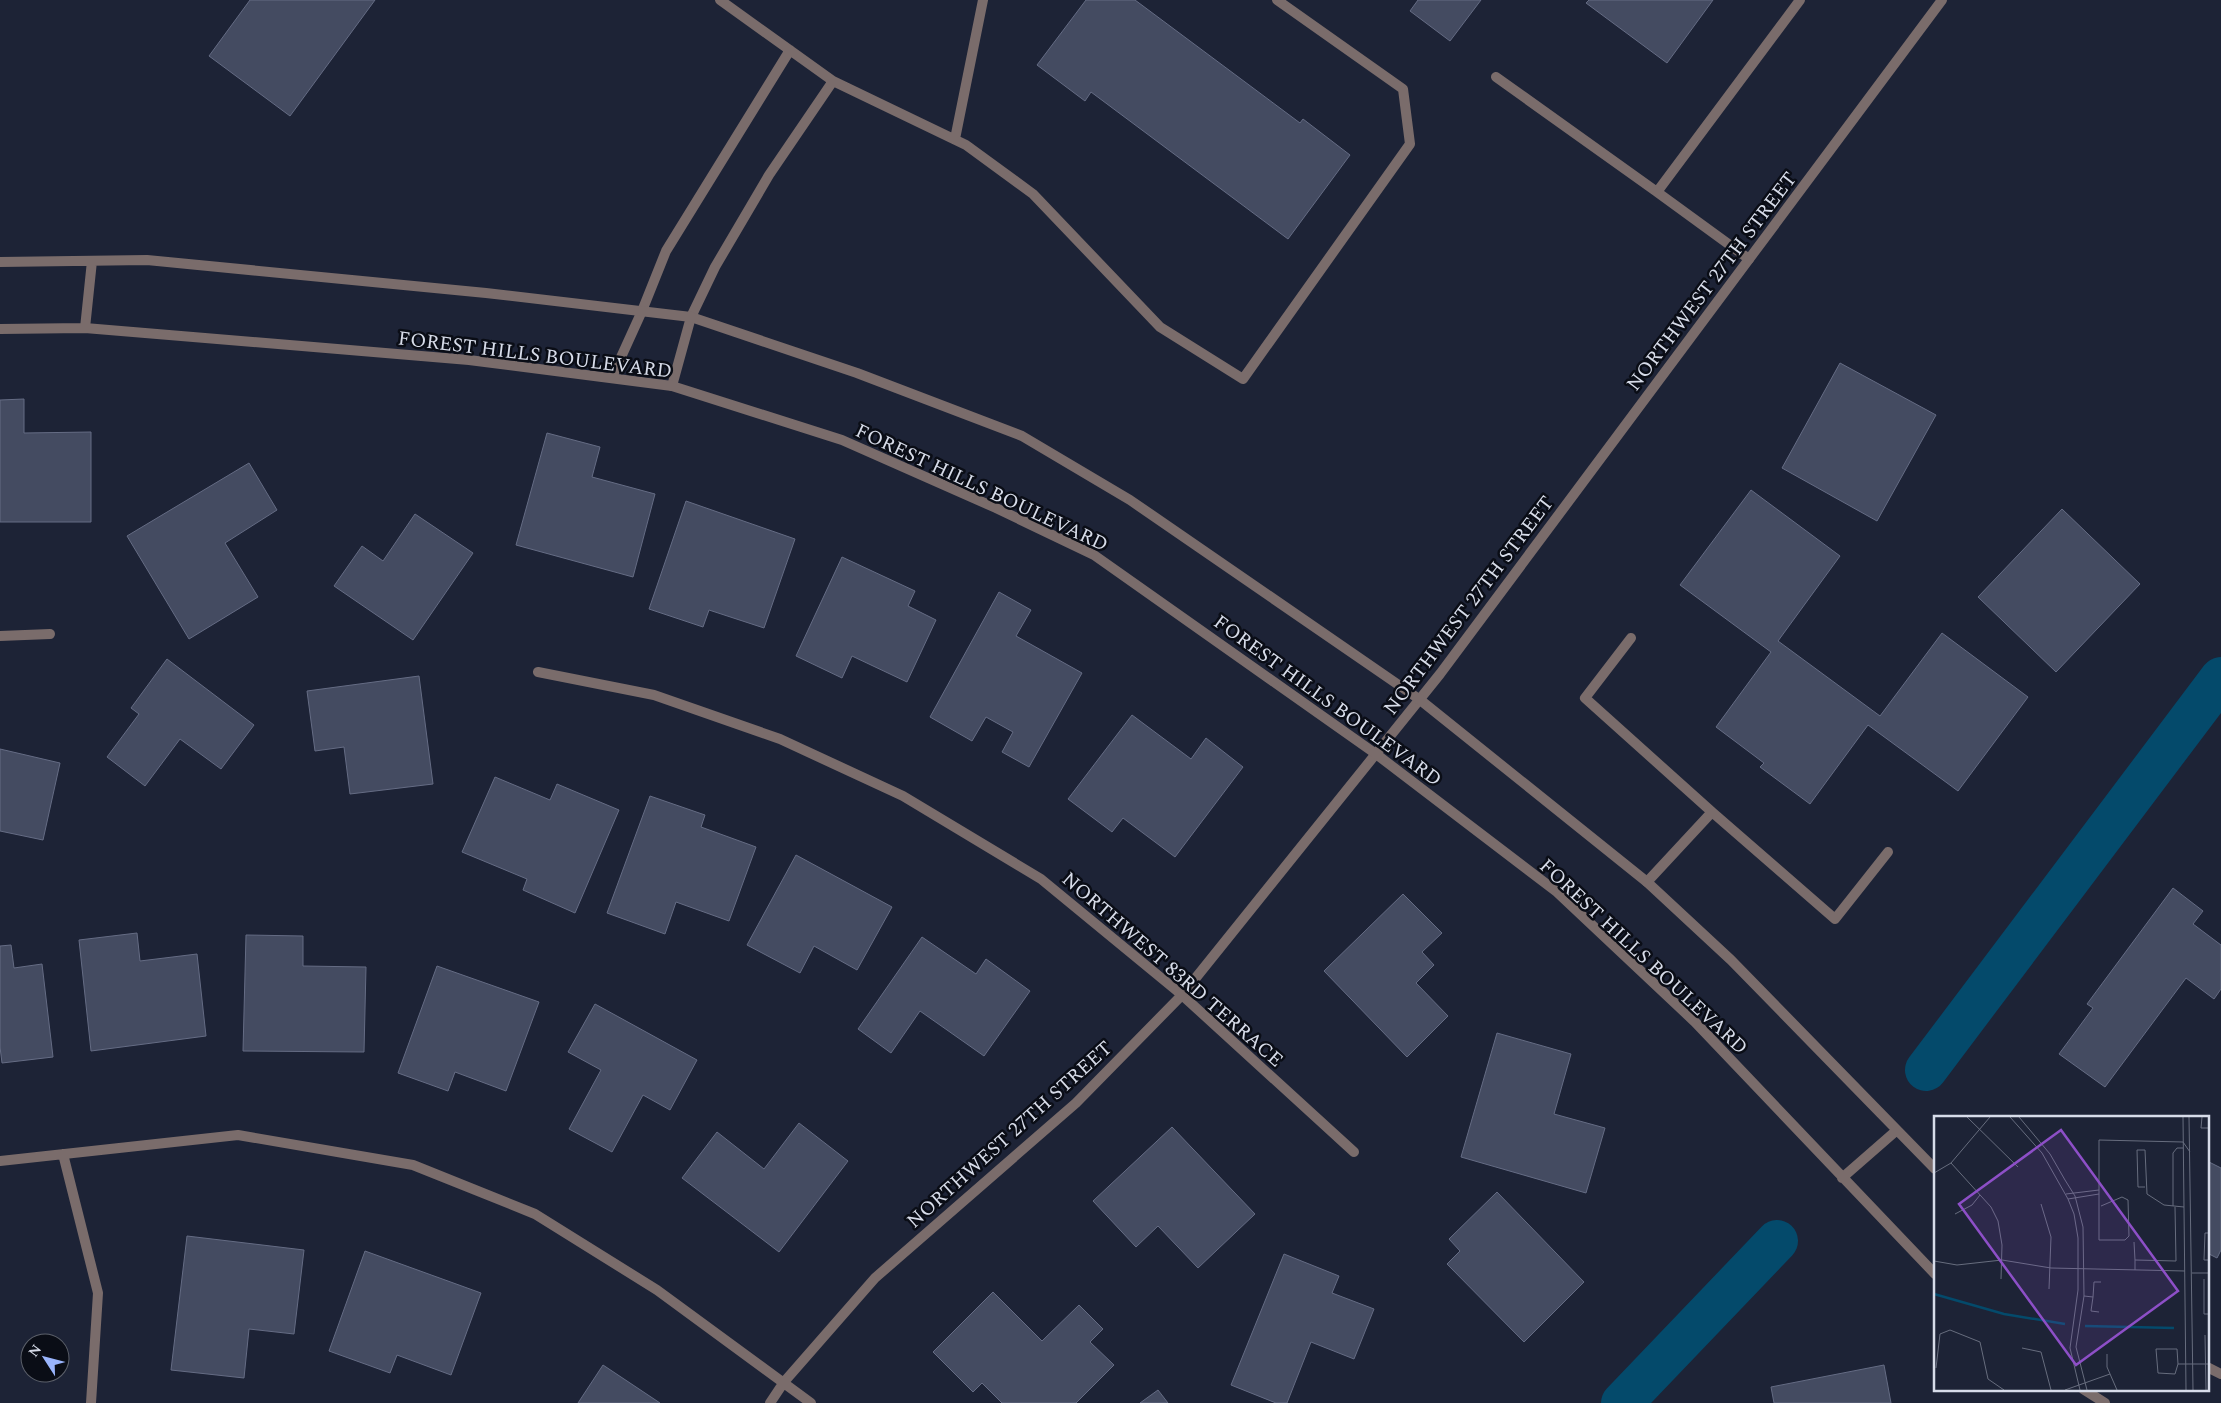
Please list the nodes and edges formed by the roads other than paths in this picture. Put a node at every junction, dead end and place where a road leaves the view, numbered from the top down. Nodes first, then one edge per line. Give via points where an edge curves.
1 (720, 0) edge
2 (983, 0) edge
3 (1276, 0) edge
4 (1800, 0) edge
5 (1942, 0) edge
6 (790, 50) junction
7 (1496, 77) dead end
8 (832, 81) junction
9 (955, 139) junction
10 (1657, 192) junction
11 (1749, 259) junction
12 (92, 261) junction
13 (0, 262) edge
14 (642, 311) junction
15 (691, 317) junction
16 (85, 328) junction
17 (0, 330) edge
18 (612, 377) junction
19 (672, 386) junction
20 (50, 634) dead end
21 (0, 636) edge
22 (1630, 638) dead end
23 (538, 672) dead end
24 (1419, 699) junction
25 (1376, 754) junction
26 (1712, 812) junction
27 (1888, 852) dead end
28 (1648, 882) junction
29 (1182, 995) junction
30 (1897, 1130) junction
31 (1354, 1152) dead end
32 (63, 1154) junction
33 (0, 1161) edge
34 (1934, 1168) edge
35 (1842, 1178) junction
36 (1934, 1273) edge
37 (2208, 1368) edge
38 (2221, 1374) edge
39 (784, 1382) junction
40 (2085, 1390) edge
41 (91, 1403) edge
42 (770, 1403) edge
43 (810, 1403) edge
44 (2105, 1403) edge

1 - 6 street
2 - 9 street
3 - 9 street via 1403,89 1410,144 1243,379 1160,327 1033,194
4 - 10 street
5 - 11 street, NORTHWEST 27TH STREET
6 - 8 street
6 - 14 street via 666,251
7 - 10 street
8 - 9 street
8 - 15 street via 769,175 714,267
10 - 11 street
11 - 24 street, NORTHWEST 27TH STREET
12 - 13 street
12 - 14 street via 156,261
12 - 16 street
14 - 15 street
14 - 18 street
15 - 19 street
15 - 24 street via 857,373 1022,436 1130,500
16 - 17 street, FOREST HILLS BOULEVARD
16 - 18 street, FOREST HILLS BOULEVARD via 469,360
18 - 19 street, FOREST HILLS BOULEVARD
19 - 25 street, FOREST HILLS BOULEVARD via 842,440 1094,555
20 - 21 street
22 - 26 street via 1585,698
23 - 29 street, NORTHWEST 83RD TERRACE via 663,698 780,739 903,796 1041,879
24 - 25 street, NORTHWEST 27TH STREET
24 - 28 street
25 - 29 street, NORTHWEST 27TH STREET
25 - 35 street, FOREST HILLS BOULEVARD via 1557,892 1695,1022
26 - 27 street via 1835,919
26 - 28 street
28 - 30 street via 1731,960
29 - 31 street, NORTHWEST 83RD TERRACE
29 - 39 street, NORTHWEST 27TH STREET via 1076,1103 876,1278
30 - 34 street
30 - 35 street
32 - 33 street
32 - 39 street via 238,1135 414,1166 535,1214 658,1290
32 - 41 street via 98,1293
35 - 36 street, FOREST HILLS BOULEVARD
37 - 38 street
39 - 42 street, NORTHWEST 27TH STREET
39 - 43 street
40 - 44 street

